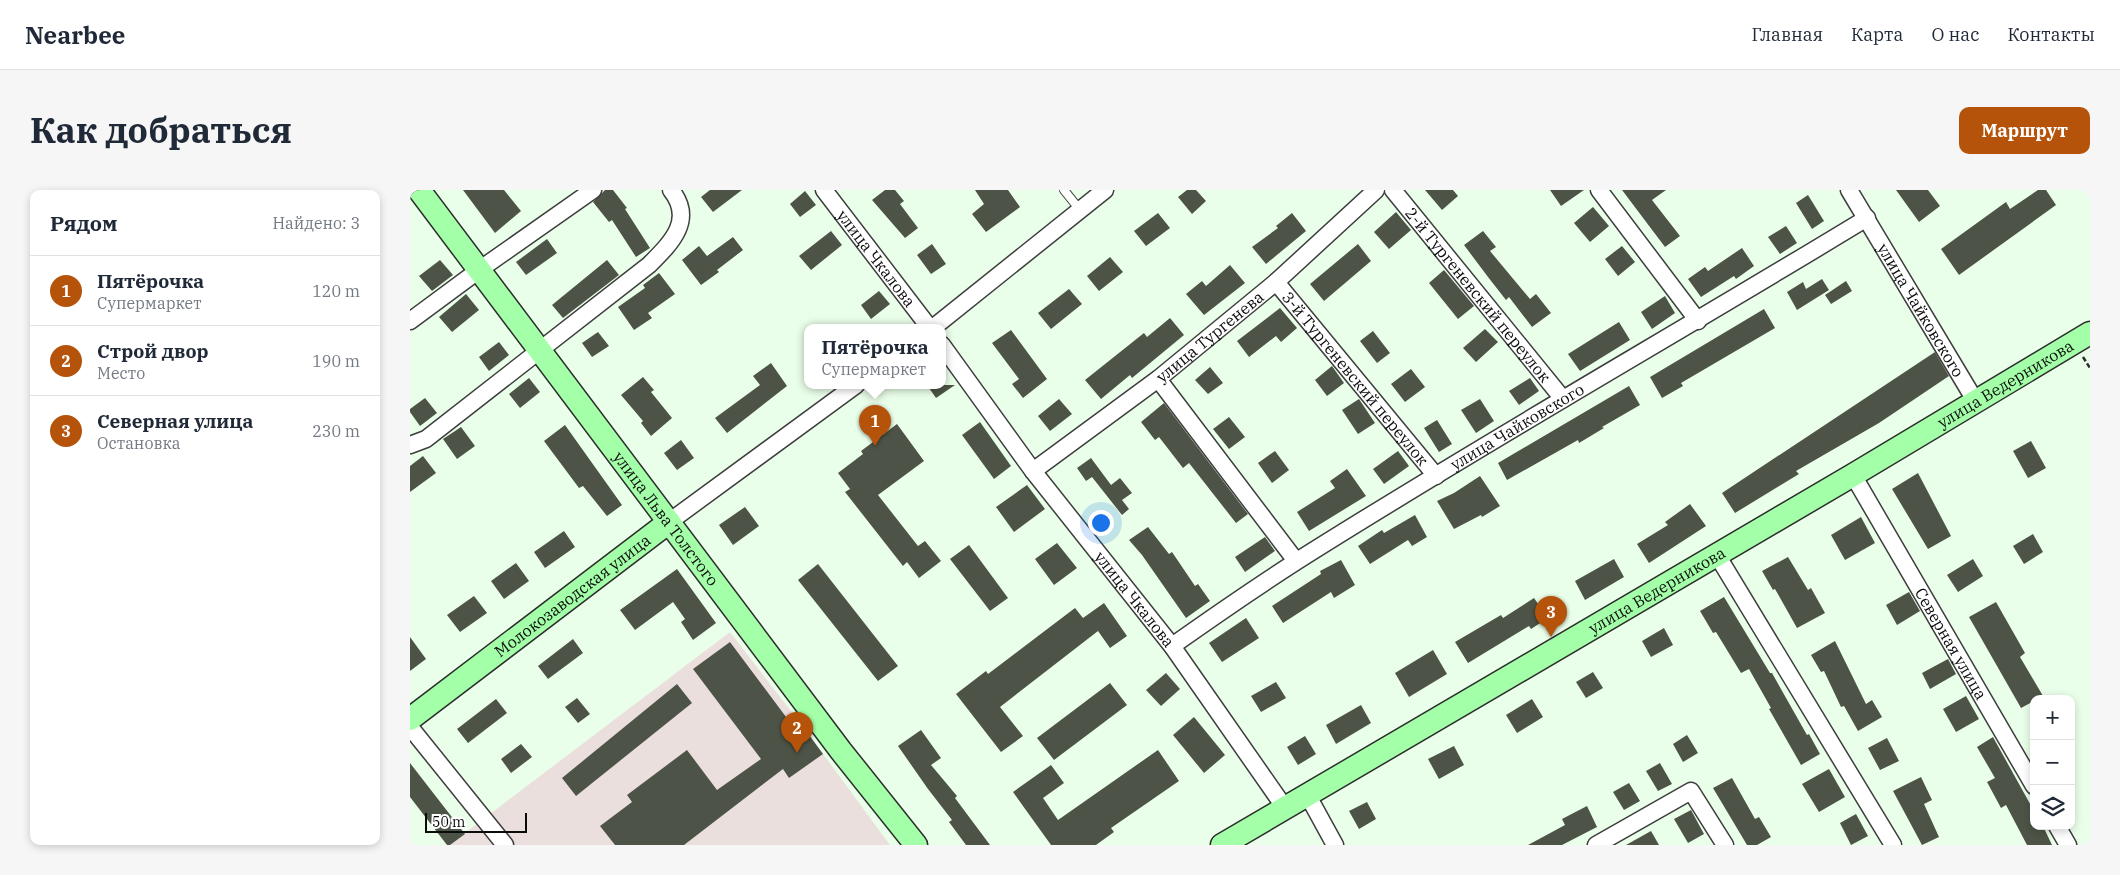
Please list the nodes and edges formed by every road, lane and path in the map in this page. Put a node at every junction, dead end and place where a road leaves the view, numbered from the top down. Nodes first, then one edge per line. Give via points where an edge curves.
1 (419, 190) edge
2 (593, 190) edge
3 (672, 190) edge
4 (824, 190) edge
5 (1064, 190) edge
6 (1105, 190) edge
7 (1376, 190) edge
8 (1394, 190) edge
9 (1599, 190) edge
10 (1849, 190) edge
11 (1080, 210) junction
12 (1867, 218) junction
13 (479, 270) junction
14 (1276, 282) junction
15 (410, 321) edge
16 (1698, 321) junction
17 (927, 324) edge
18 (938, 324) edge
19 (2090, 333) edge
20 (540, 351) junction
21 (946, 351) edge
22 (1158, 379) junction
23 (851, 389) edge
24 (1563, 399) junction
25 (1976, 402) junction
26 (410, 445) edge
27 (1033, 471) junction
28 (1853, 475) junction
29 (1436, 476) junction
30 (669, 522) junction
31 (1717, 555) junction
32 (1296, 561) junction
33 (1172, 646) junction
34 (410, 719) edge
35 (410, 726) edge
36 (2033, 785) edge
37 (1307, 794) junction
38 (1285, 808) junction
39 (2059, 830) edge
40 (505, 845) edge
41 (916, 845) edge
42 (1222, 845) edge
43 (1334, 845) edge
44 (1596, 845) edge
45 (1725, 845) edge
46 (1893, 845) edge
47 (2068, 845) edge

1 - 13 street, улица Льва Толстого
2 - 13 street
3 - 20 street via 682,211 681,222 669,245 649,265
4 - 17 street, улица Чкалова
5 - 11 lane
6 - 11 street
7 - 14 street, улица Тургенева
8 - 24 street, 2-й Тургеневский переулок
9 - 16 street
10 - 12 street, улица Чайковского
11 - 18 street
12 - 16 street, улица Чайковского
12 - 25 street, улица Чайковского
13 - 15 street
13 - 20 street, улица Льва Толстого
14 - 22 street, улица Тургенева
14 - 29 street, 3-й Тургеневский переулок
16 - 24 street, улица Чайковского
19 - 25 street, улица Ведерникова
20 - 26 street via 426,439
20 - 30 street, улица Льва Толстого
21 - 27 street, улица Чкалова
22 - 27 street, улица Тургенева
22 - 32 street
23 - 30 street, Молокозаводская улица
24 - 29 street, улица Чайковского
25 - 28 street, улица Ведерникова
27 - 33 street, улица Чкалова
28 - 31 street, улица Ведерникова
28 - 36 street, Северная улица
29 - 32 street, улица Чайковского
30 - 34 street, Молокозаводская улица
30 - 41 street, улица Льва Толстого
31 - 37 street, улица Ведерникова
31 - 46 street
32 - 33 street, улица Чайковского
33 - 38 street, улица Чкалова
35 - 40 street
37 - 38 street, улица Ведерникова
37 - 43 street
38 - 42 street, улица Ведерникова
39 - 47 street
44 - 45 street via 1691,790

